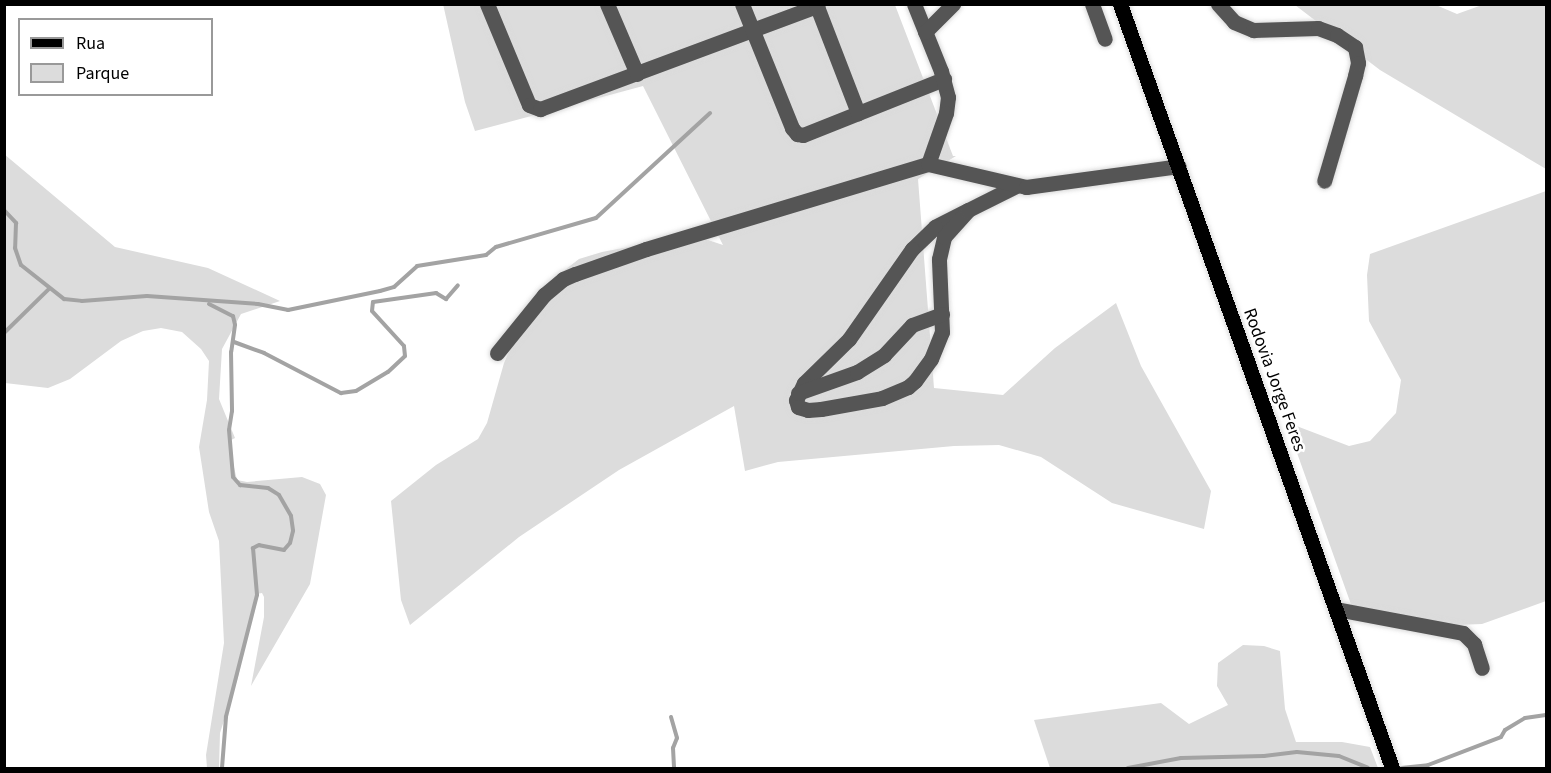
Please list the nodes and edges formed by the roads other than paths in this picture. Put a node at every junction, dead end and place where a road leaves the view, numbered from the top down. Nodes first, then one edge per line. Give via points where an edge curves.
1 (487, 4) edge
2 (607, 4) edge
3 (742, 4) edge
4 (914, 4) edge
5 (953, 4) edge
6 (1092, 4) edge
7 (1120, 4) edge
8 (1218, 4) edge
9 (817, 5) edge
10 (752, 31) junction
11 (925, 32) junction
12 (1105, 39) dead end
13 (637, 74) junction
14 (944, 79) junction
15 (858, 113) junction
16 (928, 164) junction
17 (1179, 166) junction
18 (1324, 181) dead end
19 (1017, 186) junction
20 (968, 210) junction
21 (942, 314) junction
22 (497, 353) dead end
23 (798, 393) junction
24 (1336, 609) junction
25 (1482, 669) dead end
26 (1392, 768) edge

1 - 13 street via 529,105 535,108
2 - 13 street
3 - 10 street
4 - 11 street
5 - 11 street
6 - 12 street
7 - 17 main road, Rodovia Jorge Feres
8 - 18 street via 1241,27 1262,31 1318,28 1351,42 1354,47 1358,63
9 - 10 street
9 - 15 street
10 - 13 street
10 - 15 street via 797,134
11 - 14 street
14 - 15 street
14 - 16 street via 948,105
16 - 19 street
16 - 22 street via 646,249 563,279 544,295
17 - 19 street via 1044,186
17 - 24 main road, Rodovia Jorge Feres
19 - 20 street
20 - 21 street via 941,244
20 - 23 street via 935,227 912,249 855,332
21 - 23 street via 912,325 884,355 865,368
21 - 23 street via 942,332 931,359 908,387 882,398 808,410 798,407
24 - 25 street via 1463,633 1474,644
24 - 26 main road, Rodovia Jorge Feres

